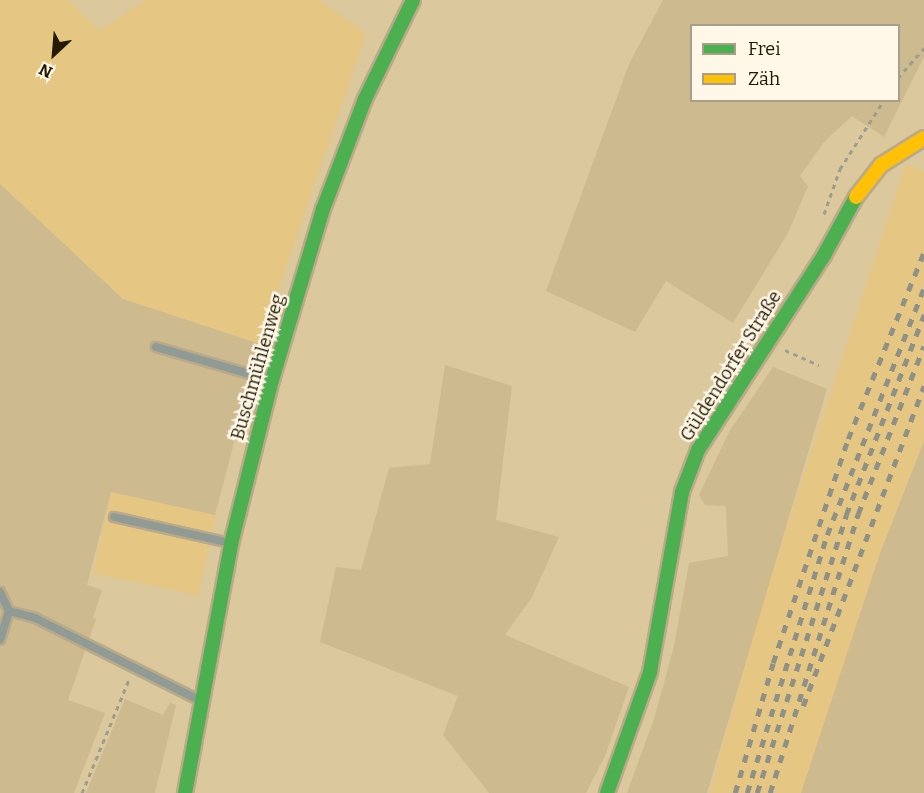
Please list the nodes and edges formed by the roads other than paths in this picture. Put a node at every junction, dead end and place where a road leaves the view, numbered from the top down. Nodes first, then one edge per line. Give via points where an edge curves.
1 (413, 0) edge
2 (924, 138) edge
3 (156, 347) dead end
4 (272, 380) junction
5 (114, 517) dead end
6 (231, 544) junction
7 (0, 592) edge
8 (9, 611) junction
9 (0, 640) edge
10 (203, 702) junction
11 (193, 760) junction
12 (185, 793) edge
13 (194, 793) edge
14 (607, 793) edge

1 - 4 street, Buschmühlenweg via 365,99 323,208
2 - 14 street, Güldendorfer Straße via 881,165 857,195 824,255 698,450 681,492 650,672
3 - 4 lane
4 - 6 street, Buschmühlenweg
5 - 6 lane
6 - 10 street, Buschmühlenweg
7 - 8 lane
8 - 9 lane
8 - 10 lane via 35,618
10 - 11 street, Buschmühlenweg
11 - 12 street, Buschmühlenweg
11 - 13 street, Buschmühlenweg

